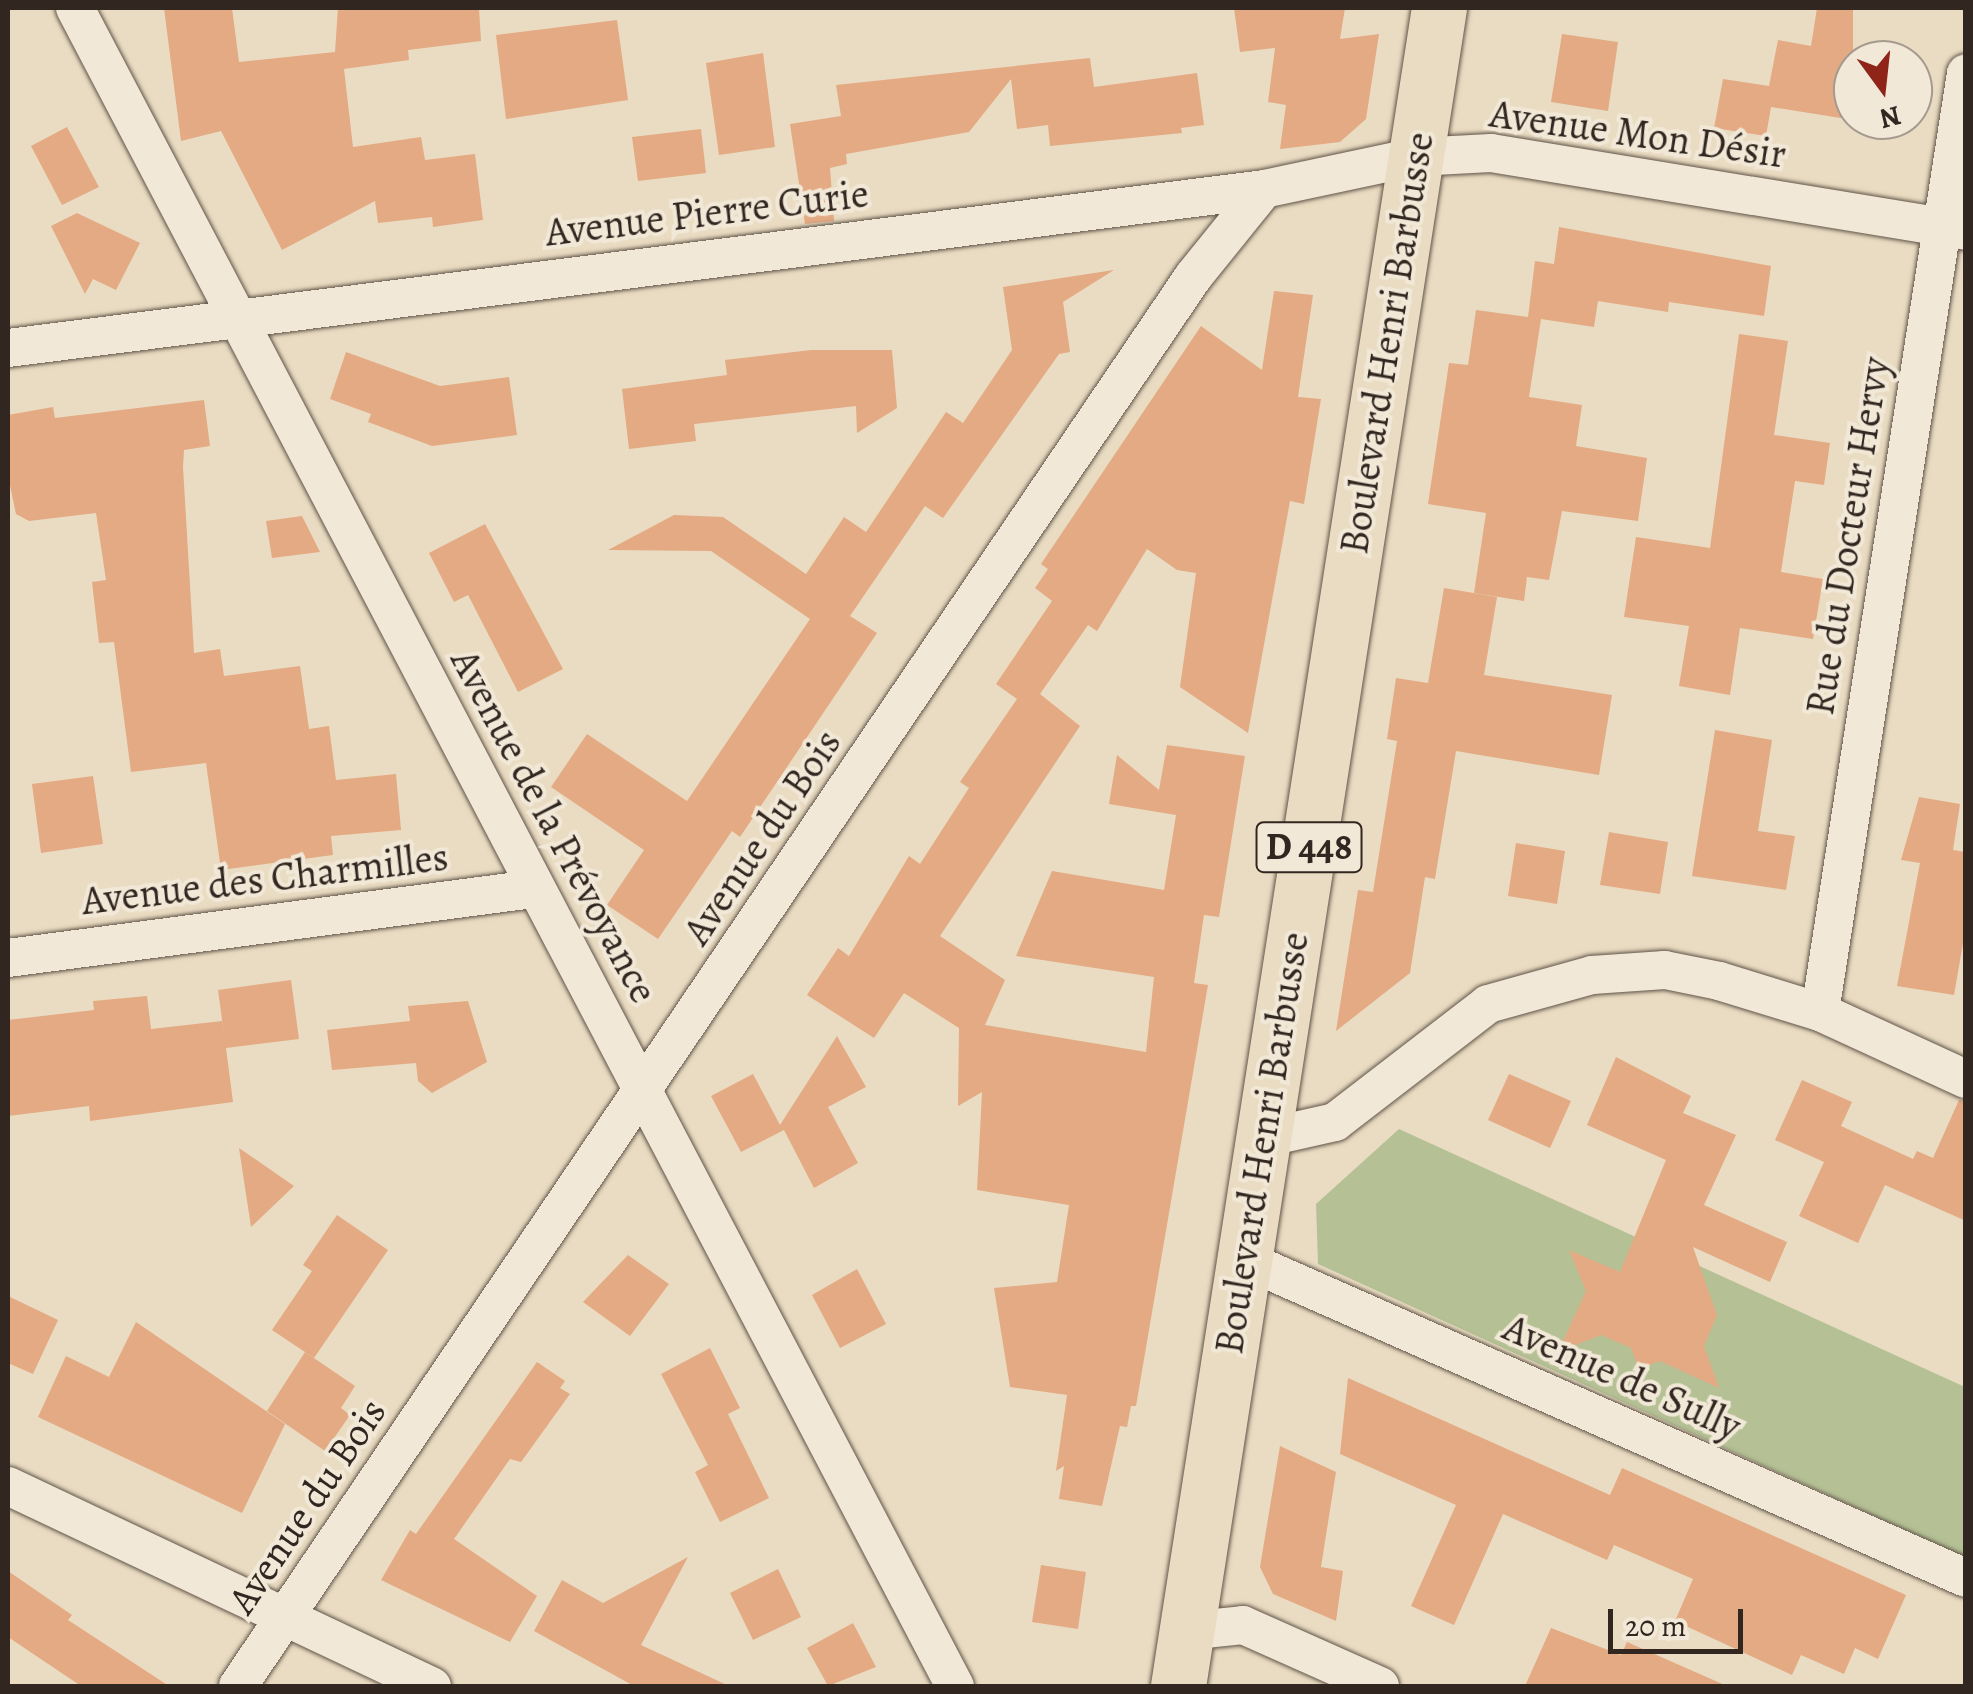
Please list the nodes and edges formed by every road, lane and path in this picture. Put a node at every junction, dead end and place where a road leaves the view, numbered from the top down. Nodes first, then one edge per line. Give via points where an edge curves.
1 (76, 8) edge
2 (1439, 8) edge
3 (1966, 74) edge
4 (1416, 157) junction
5 (1264, 189) junction
6 (1953, 229) edge
7 (237, 318) junction
8 (8, 348) edge
9 (534, 889) junction
10 (8, 958) edge
11 (1820, 1012) junction
12 (1966, 1080) edge
13 (644, 1092) junction
14 (1264, 1138) junction
15 (1243, 1259) junction
16 (8, 1486) edge
17 (1966, 1578) edge
18 (285, 1618) junction
19 (1186, 1632) junction
20 (238, 1686) edge
21 (432, 1686) edge
22 (955, 1686) edge
23 (1178, 1686) edge
24 (1380, 1686) edge

1 - 7 street, Avenue de la Prévoyance
2 - 4 main road, Boulevard Henri Barbusse / D 448
3 - 6 street, Rue du Docteur Hervy
4 - 5 street, Avenue Pierre Curie
4 - 6 street, Avenue Mon Désir via 1491,153
4 - 14 main road, Boulevard Henri Barbusse / D 448
5 - 7 street, Avenue Pierre Curie
5 - 13 street, Avenue du Bois via 1192,277
6 - 11 street, Rue du Docteur Hervy
7 - 8 street, Avenue Pierre Curie
7 - 9 street, Avenue de la Prévoyance
9 - 10 street, Avenue des Charmilles
9 - 13 street, Avenue de la Prévoyance
11 - 12 street
11 - 14 street via 1665,970 1545,984 1488,1004 1335,1122
13 - 18 street, Avenue du Bois
13 - 22 street, Avenue de la Prévoyance
14 - 15 main road, Boulevard Henri Barbusse / D 448
15 - 17 street, Avenue de Sully
15 - 19 main road, Boulevard Henri Barbusse / D 448
16 - 18 street
18 - 20 street, Avenue du Bois
18 - 21 street
19 - 23 main road, Boulevard Henri Barbusse / D 448
19 - 24 street via 1243,1626

